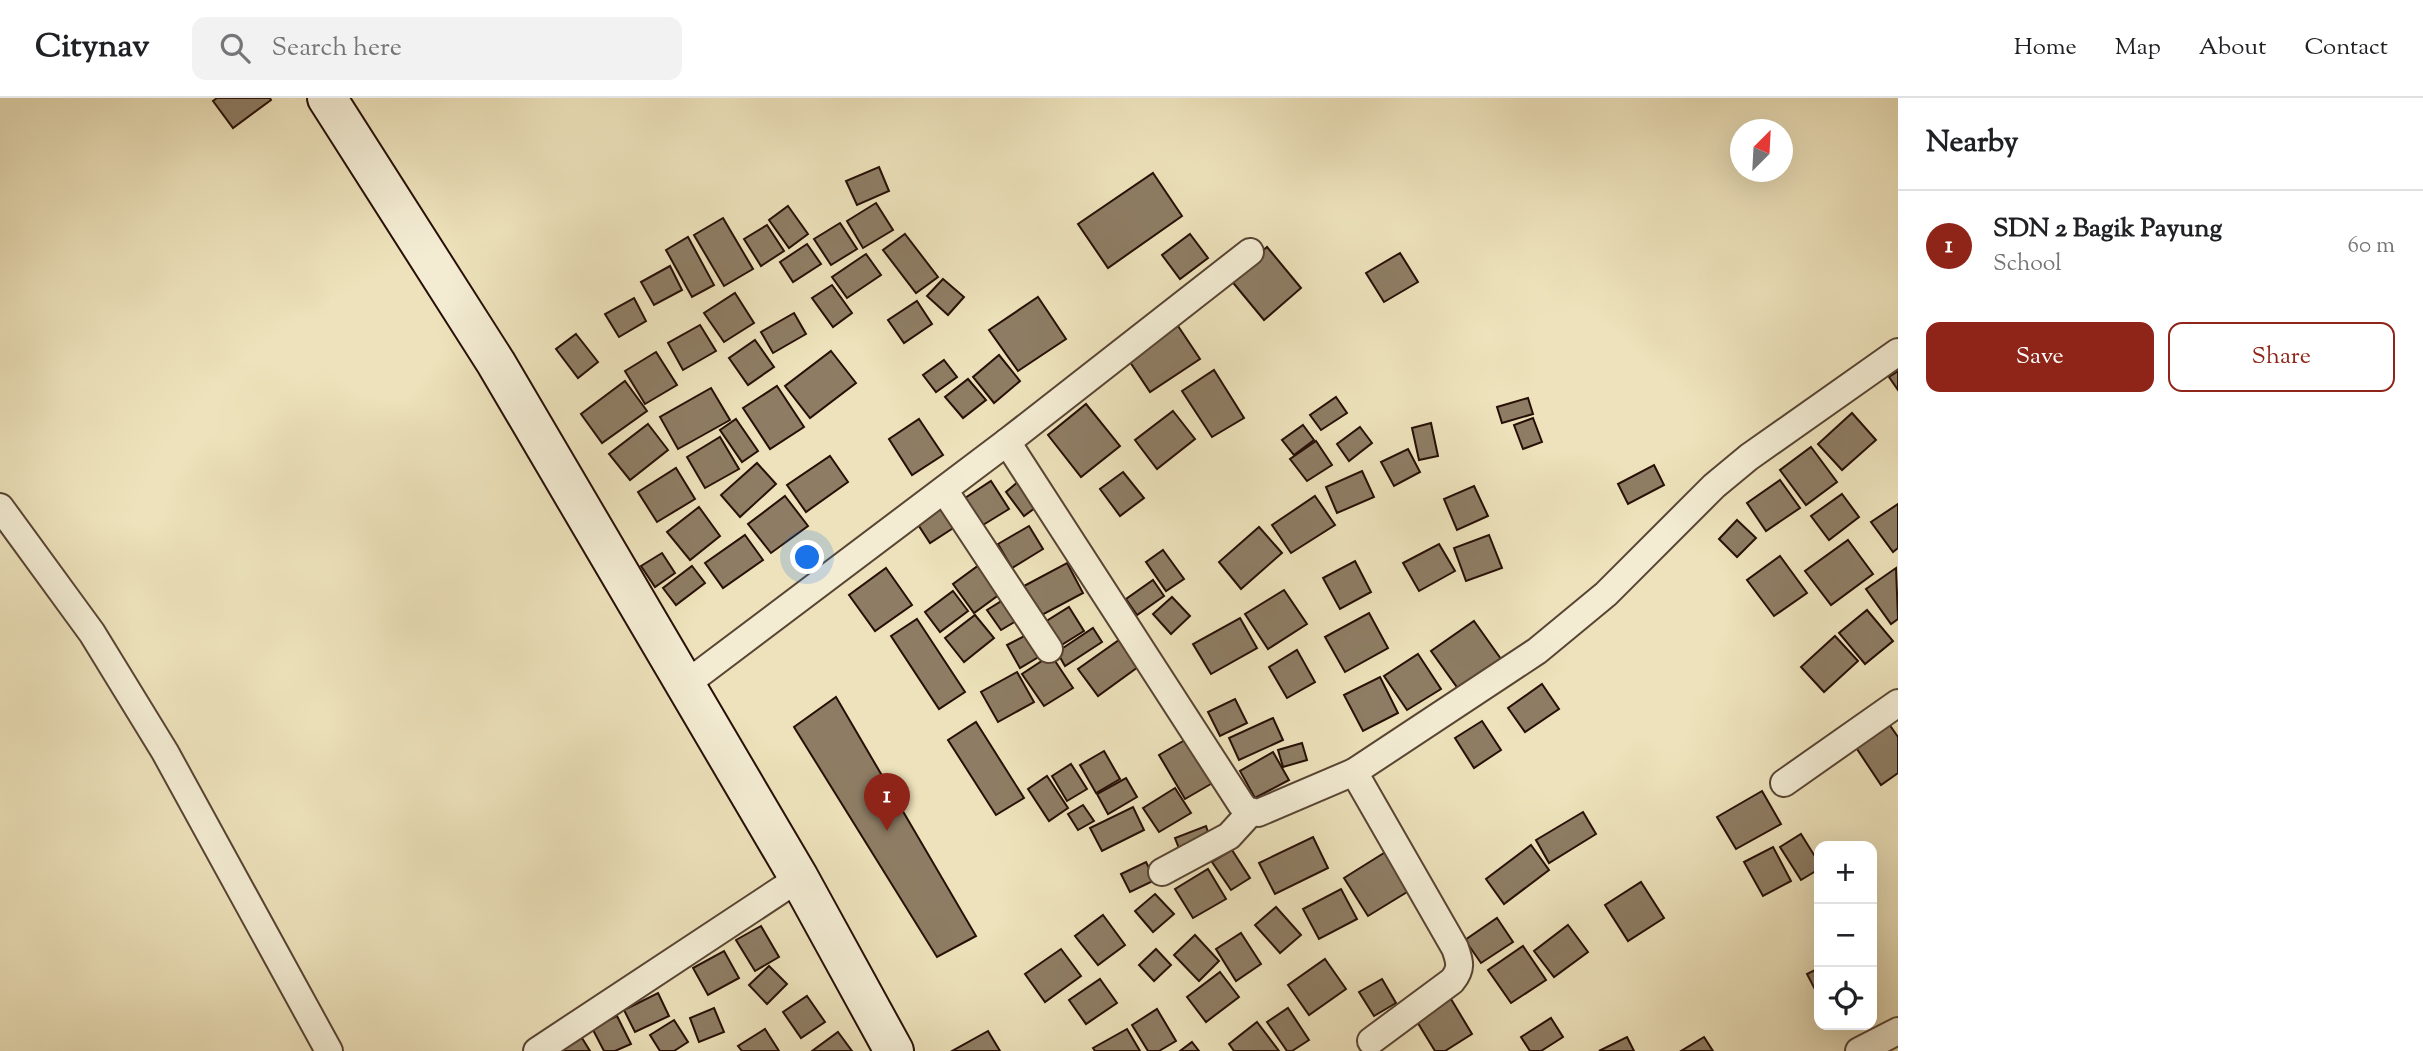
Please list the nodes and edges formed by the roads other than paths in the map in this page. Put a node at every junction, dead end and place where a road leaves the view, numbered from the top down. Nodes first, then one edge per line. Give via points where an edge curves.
1 (327, 98) edge
2 (1250, 251) dead end
3 (1898, 352) edge
4 (1007, 442) junction
5 (944, 490) junction
6 (0, 506) edge
7 (1049, 649) dead end
8 (686, 684) junction
9 (1898, 703) edge
10 (1354, 772) junction
11 (1784, 783) dead end
12 (1251, 812) junction
13 (1162, 872) dead end
14 (799, 878) junction
15 (1898, 1031) edge
16 (1367, 1048) edge
17 (329, 1051) edge
18 (537, 1051) edge
19 (894, 1051) edge
20 (1858, 1051) edge

1 - 8 street via 496,362
2 - 4 street
3 - 10 street via 1749,457 1606,594 1537,651
4 - 5 street
4 - 12 street via 1241,804
5 - 7 street
5 - 8 street
6 - 17 street via 92,633 165,752
8 - 14 street
9 - 11 street
10 - 12 street via 1268,811
10 - 16 street via 1455,947 1460,964 1452,981
12 - 13 street via 1229,836
14 - 18 street
14 - 19 street
15 - 20 street

